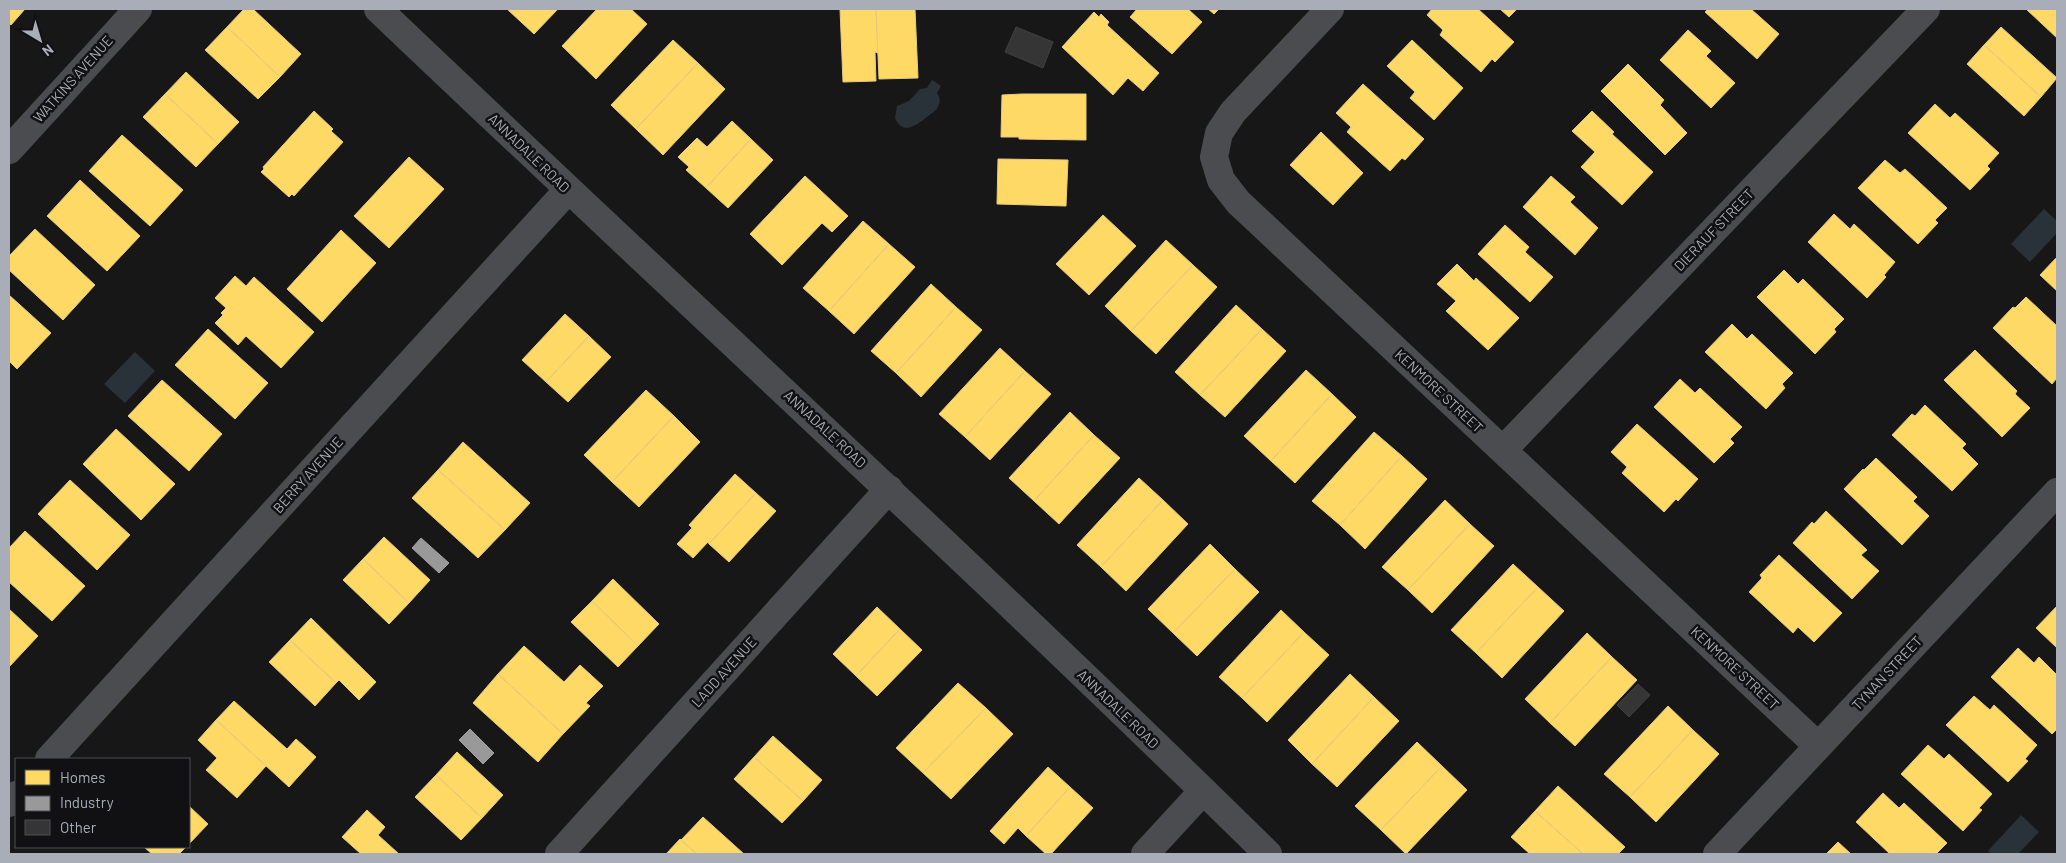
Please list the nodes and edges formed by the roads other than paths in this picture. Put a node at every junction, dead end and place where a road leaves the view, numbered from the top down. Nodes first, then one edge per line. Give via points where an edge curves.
1 (138, 9) edge
2 (378, 9) edge
3 (1330, 9) edge
4 (1926, 9) edge
5 (9, 150) edge
6 (568, 190) junction
7 (1503, 450) junction
8 (889, 489) junction
9 (2057, 492) edge
10 (1818, 746) junction
11 (50, 758) edge
12 (1203, 791) junction
13 (560, 854) edge
14 (1145, 854) edge
15 (1268, 854) edge
16 (1718, 854) edge

1 - 5 street, WATKINS AVENUE
2 - 6 street, ANNADALE ROAD
3 - 7 street, KENMORE STREET via 1233,112 1219,133 1214,157 1221,180 1238,202
4 - 7 street, DIERAUF STREET
6 - 8 street, ANNADALE ROAD
6 - 11 street, BERRY AVENUE
7 - 10 street, KENMORE STREET
8 - 12 street, ANNADALE ROAD
8 - 13 street, LADD AVENUE
9 - 10 street, TYNAN STREET
10 - 16 street, TYNAN STREET
12 - 14 street
12 - 15 street, ANNADALE ROAD

